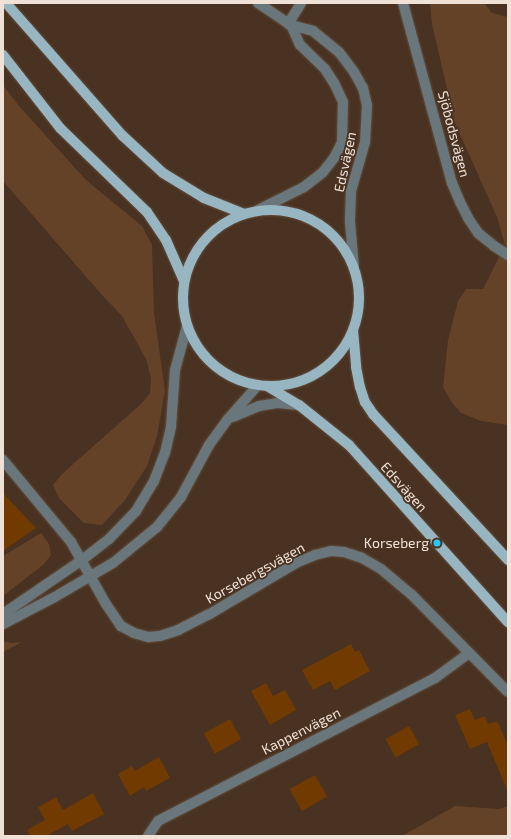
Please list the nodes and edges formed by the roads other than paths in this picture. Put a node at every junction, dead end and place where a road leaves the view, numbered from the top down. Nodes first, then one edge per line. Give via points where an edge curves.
1 (6, 3) edge
2 (258, 3) edge
3 (301, 3) edge
4 (403, 3) edge
5 (290, 25) junction
6 (3, 55) edge
7 (258, 210) junction
8 (244, 214) junction
9 (508, 255) edge
10 (354, 268) junction
11 (184, 281) junction
12 (187, 326) junction
13 (353, 330) junction
14 (263, 386) junction
15 (299, 405) junction
16 (228, 419) junction
17 (3, 460) edge
18 (82, 560) junction
19 (508, 560) edge
20 (92, 576) junction
21 (3, 614) edge
22 (508, 622) edge
23 (3, 624) edge
24 (469, 652) junction
25 (508, 692) edge
26 (148, 836) edge

1 - 8 main road via 123,136 163,173 204,198
2 - 5 street, Edsvägen
3 - 5 street
4 - 9 street, Sjöbodsvägen via 452,183 478,233
5 - 7 street, Edsvägen via 300,45 325,69 343,102 342,142 334,158 304,187
5 - 10 street, Edsvägen via 313,31 339,52 363,88 367,104 365,142 351,191 350,222
6 - 11 main road via 60,128 147,212 166,240
7 - 8 main road
7 - 10 main road via 292,212 311,219 342,245
8 - 11 main road via 220,226 200,245 190,262
10 - 13 main road via 359,293 358,312
11 - 12 main road via 183,304
12 - 14 main road via 198,348 214,366 235,379
12 - 18 street via 175,370 171,427 165,453 154,481 136,511 109,539
13 - 14 main road via 339,353 319,371 294,383
13 - 19 main road, Edsvägen via 360,387 365,402 373,414
14 - 15 main road, Edsvägen
14 - 16 street
15 - 16 street via 277,403 259,406
15 - 22 main road, Edsvägen via 348,445
16 - 20 street via 209,445 181,497 157,527 134,548
17 - 18 street, Korsebergsvägen via 71,542
18 - 20 street, Korsebergsvägen
18 - 21 street
20 - 23 street
20 - 24 street, Korsebergsvägen via 121,626 148,637 160,636 208,615 296,563 331,551 344,552 362,558 381,569 412,595
24 - 25 street, Korsebergsvägen
24 - 26 street, Kappenvägen via 435,678 158,821

